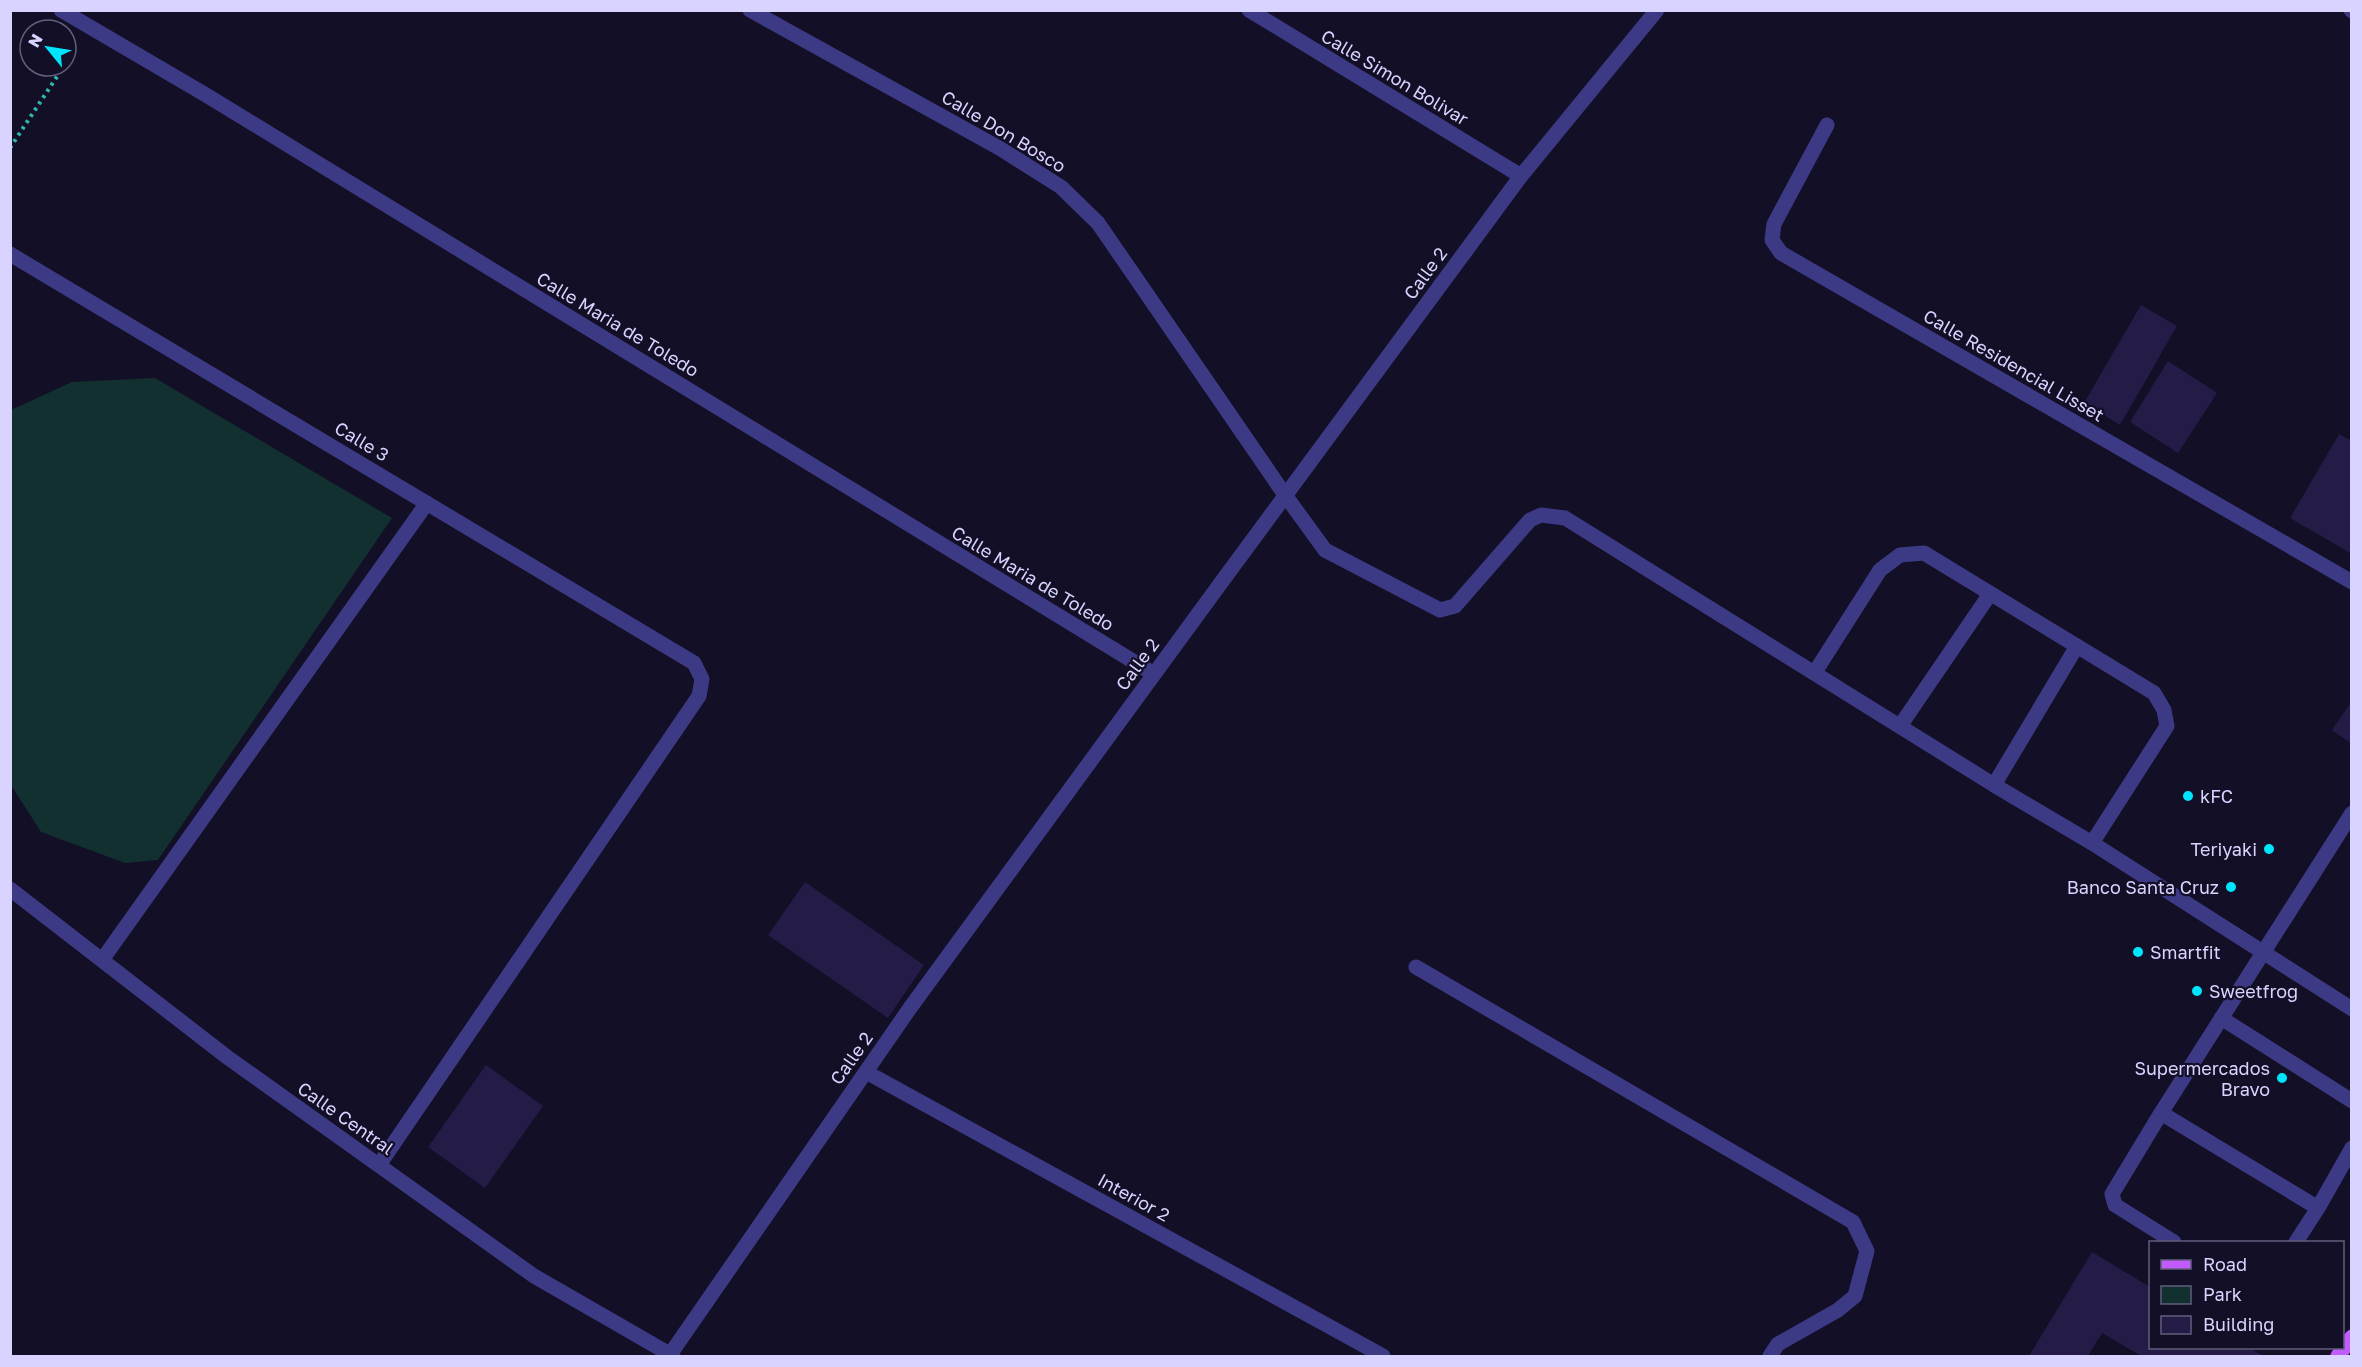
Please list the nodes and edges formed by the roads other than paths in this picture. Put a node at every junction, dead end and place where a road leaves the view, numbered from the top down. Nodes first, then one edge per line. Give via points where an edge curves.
1 (61, 10) edge
2 (750, 10) edge
3 (1249, 10) edge
4 (1657, 10) edge
5 (1827, 125) dead end
6 (1521, 176) junction
7 (10, 254) edge
8 (1285, 495) junction
9 (427, 502) junction
10 (2352, 582) edge
11 (1990, 594) junction
12 (2077, 646) junction
13 (1815, 672) junction
14 (1154, 674) junction
15 (1900, 726) junction
16 (1994, 785) junction
17 (2352, 813) edge
18 (2092, 843) junction
19 (10, 889) edge
20 (2262, 953) junction
21 (102, 960) junction
22 (1416, 967) dead end
23 (2352, 1009) edge
24 (2221, 1018) junction
25 (866, 1072) junction
26 (2352, 1101) edge
27 (2161, 1113) junction
28 (2352, 1148) edge
29 (379, 1165) junction
30 (2318, 1208) junction
31 (2172, 1241) edge
32 (2297, 1241) edge
33 (671, 1356) edge
34 (1383, 1356) edge
35 (1770, 1356) edge

1 - 14 street, Calle Maria de Toledo via 217,101
2 - 8 street, Calle Don Bosco via 1001,149 1060,187 1098,224
3 - 6 street, Calle Simon Bolivar
4 - 6 street, Calle 2
5 - 10 street, Calle Residencial Lisset via 1774,224 1772,240 1781,253
6 - 8 street, Calle 2
7 - 9 street, Calle 3
8 - 13 street, Calle Don Bosco via 1325,550 1440,610 1455,606 1530,520 1541,515 1565,518
8 - 14 street, Calle 2
9 - 21 street
9 - 29 street, Calle 3 via 694,663 702,679 699,696
11 - 12 street
11 - 13 street via 1924,553 1900,555 1880,570
11 - 15 street
12 - 16 street
12 - 18 street via 2154,693 2164,710 2167,726
13 - 15 street, Calle Don Bosco
14 - 25 street, Calle 2
15 - 16 street, Calle Don Bosco
16 - 18 street, Calle Don Bosco
17 - 20 street
18 - 20 street, Calle Don Bosco
19 - 21 street, Calle Central
20 - 23 street, Calle Don Bosco
20 - 24 street
21 - 29 street, Calle Central via 227,1057
22 - 35 street via 1853,1222 1867,1251 1855,1296 1778,1344
24 - 26 street
24 - 27 street
25 - 33 street, Calle 2
25 - 34 street, Interior 2
27 - 30 street
27 - 31 street via 2112,1194 2115,1205
28 - 30 street
29 - 33 street, Calle Central via 534,1276
30 - 32 street

